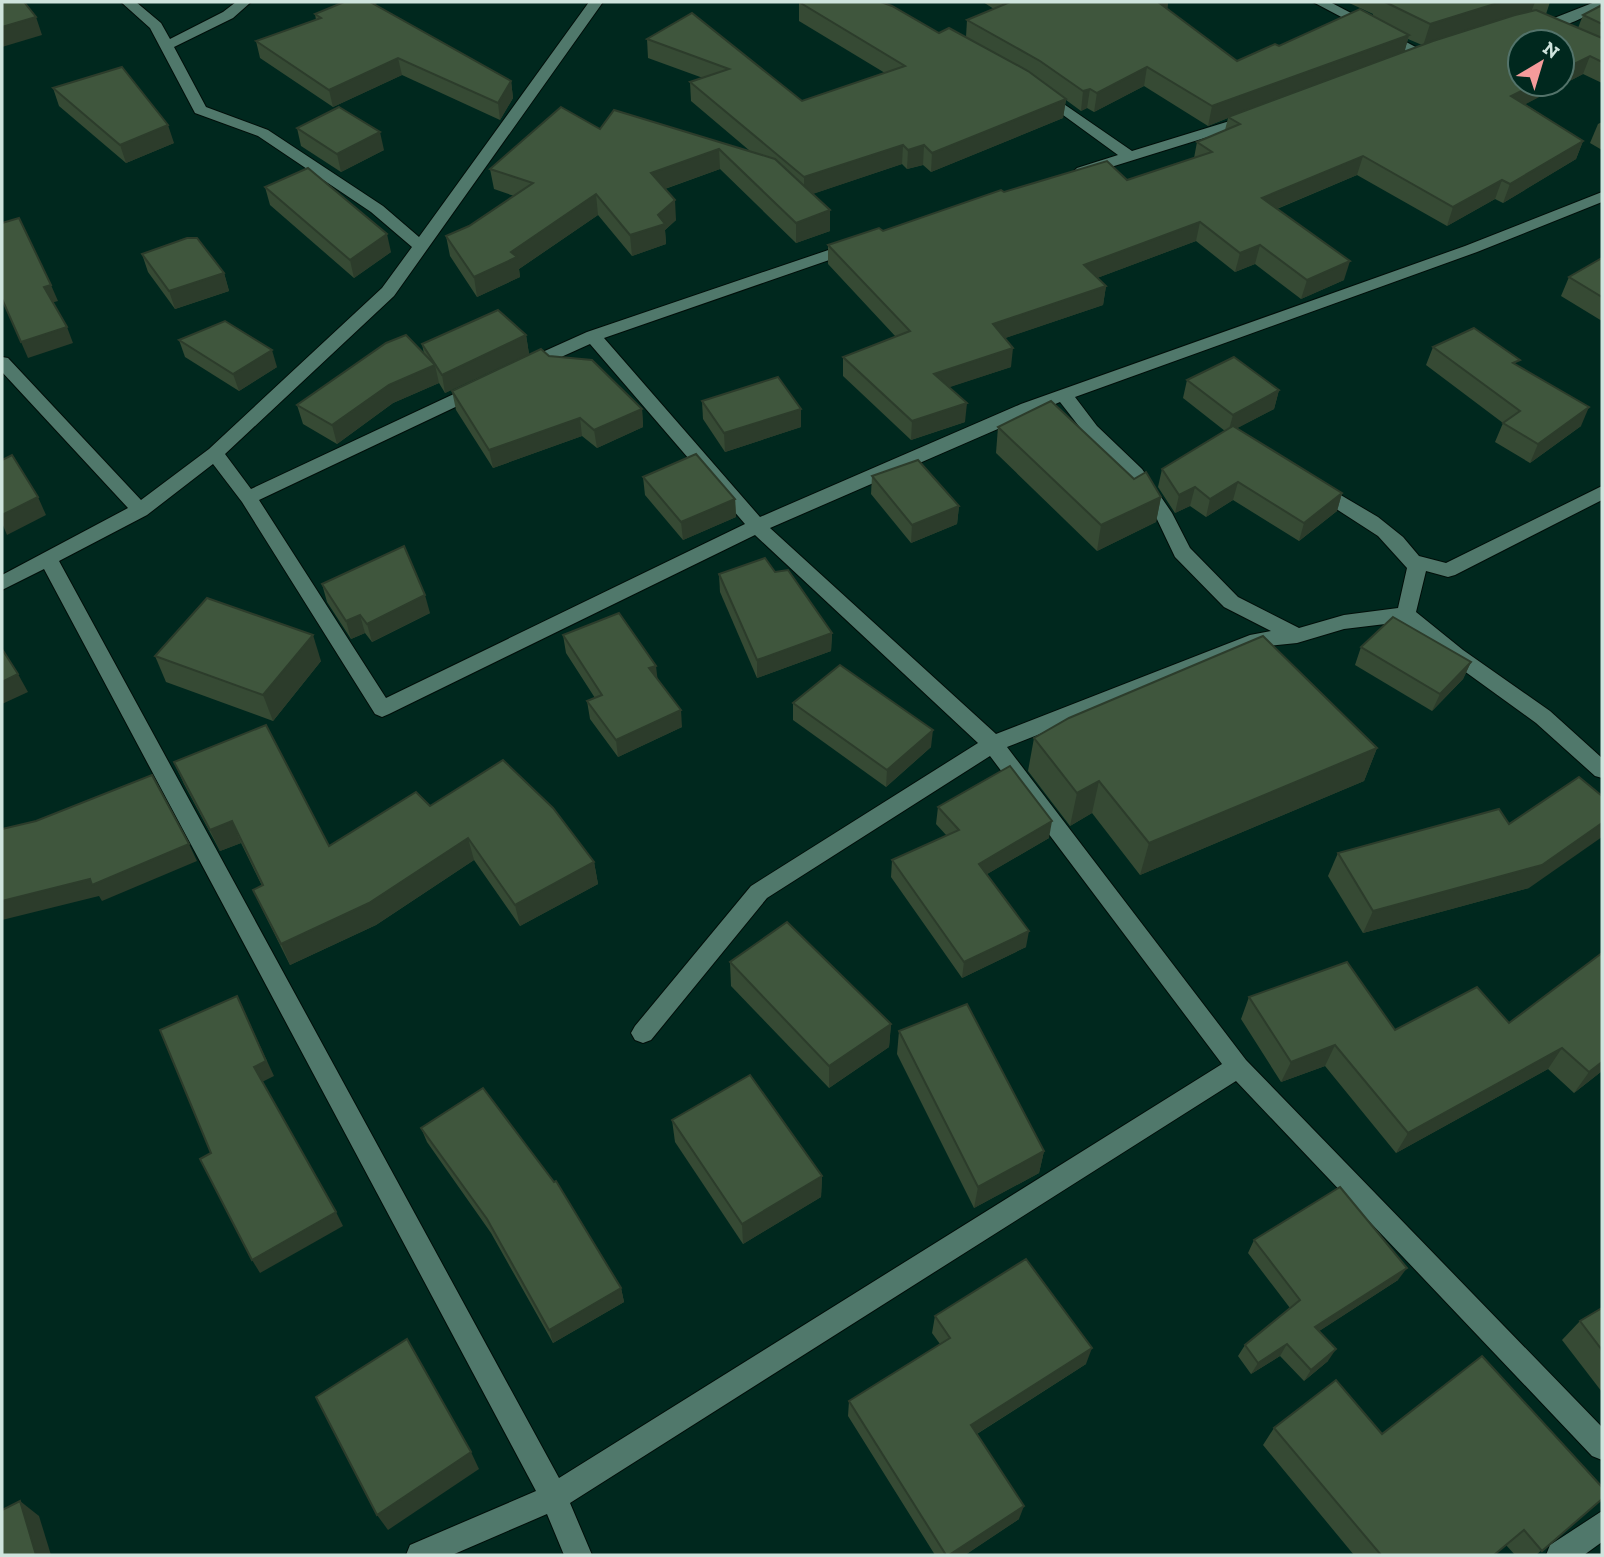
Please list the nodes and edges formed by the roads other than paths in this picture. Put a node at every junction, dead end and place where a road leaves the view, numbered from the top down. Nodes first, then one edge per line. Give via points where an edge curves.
1 (128, 2) edge
2 (244, 2) edge
3 (596, 2) edge
4 (1320, 2) edge
5 (1602, 4) edge
6 (1550, 7) dead end
7 (1570, 17) junction
8 (1518, 24) edge
9 (1544, 27) joint
10 (166, 46) junction
11 (1400, 63) edge
12 (1031, 85) edge
13 (1263, 115) edge
14 (1129, 156) junction
15 (1060, 178) edge
16 (1602, 197) edge
17 (876, 239) edge
18 (421, 247) junction
19 (593, 335) junction
20 (2, 362) edge
21 (1064, 395) junction
22 (215, 453) junction
23 (1298, 478) edge
24 (1602, 492) edge
25 (248, 498) junction
26 (140, 510) junction
27 (757, 526) junction
28 (48, 559) junction
29 (1413, 561) junction
30 (2, 583) edge
31 (1406, 614) junction
32 (1297, 636) junction
33 (993, 744) junction
34 (1602, 770) edge
35 (643, 1033) dead end
36 (1238, 1067) junction
37 (1602, 1446) edge
38 (554, 1497) junction
39 (1602, 1525) edge
40 (420, 1555) edge
41 (578, 1555) edge
42 (1560, 1555) edge

1 - 10 street via 156,26
2 - 10 street
3 - 18 street
4 - 11 street via 1427,53
5 - 7 street
6 - 7 street
7 - 9 street
8 - 9 street
10 - 18 street via 200,110 263,133 377,209
12 - 14 street
13 - 14 street
14 - 15 street
16 - 21 street via 1471,249
17 - 19 street
18 - 22 street via 388,292
19 - 25 street
19 - 27 street
20 - 26 street
21 - 27 street
21 - 32 street via 1091,430 1136,473 1182,552 1231,602
22 - 25 street
22 - 26 street
23 - 29 street via 1365,517 1405,548
24 - 29 street via 1448,570
25 - 27 street via 382,709
26 - 28 street
27 - 33 street
28 - 30 street
28 - 38 street
29 - 31 street via 1417,567
31 - 32 street via 1344,622
31 - 34 street via 1544,717
32 - 33 street via 1258,640
33 - 35 street via 759,892
33 - 36 street
36 - 37 street
36 - 38 street
38 - 40 street
38 - 41 street
39 - 42 street

